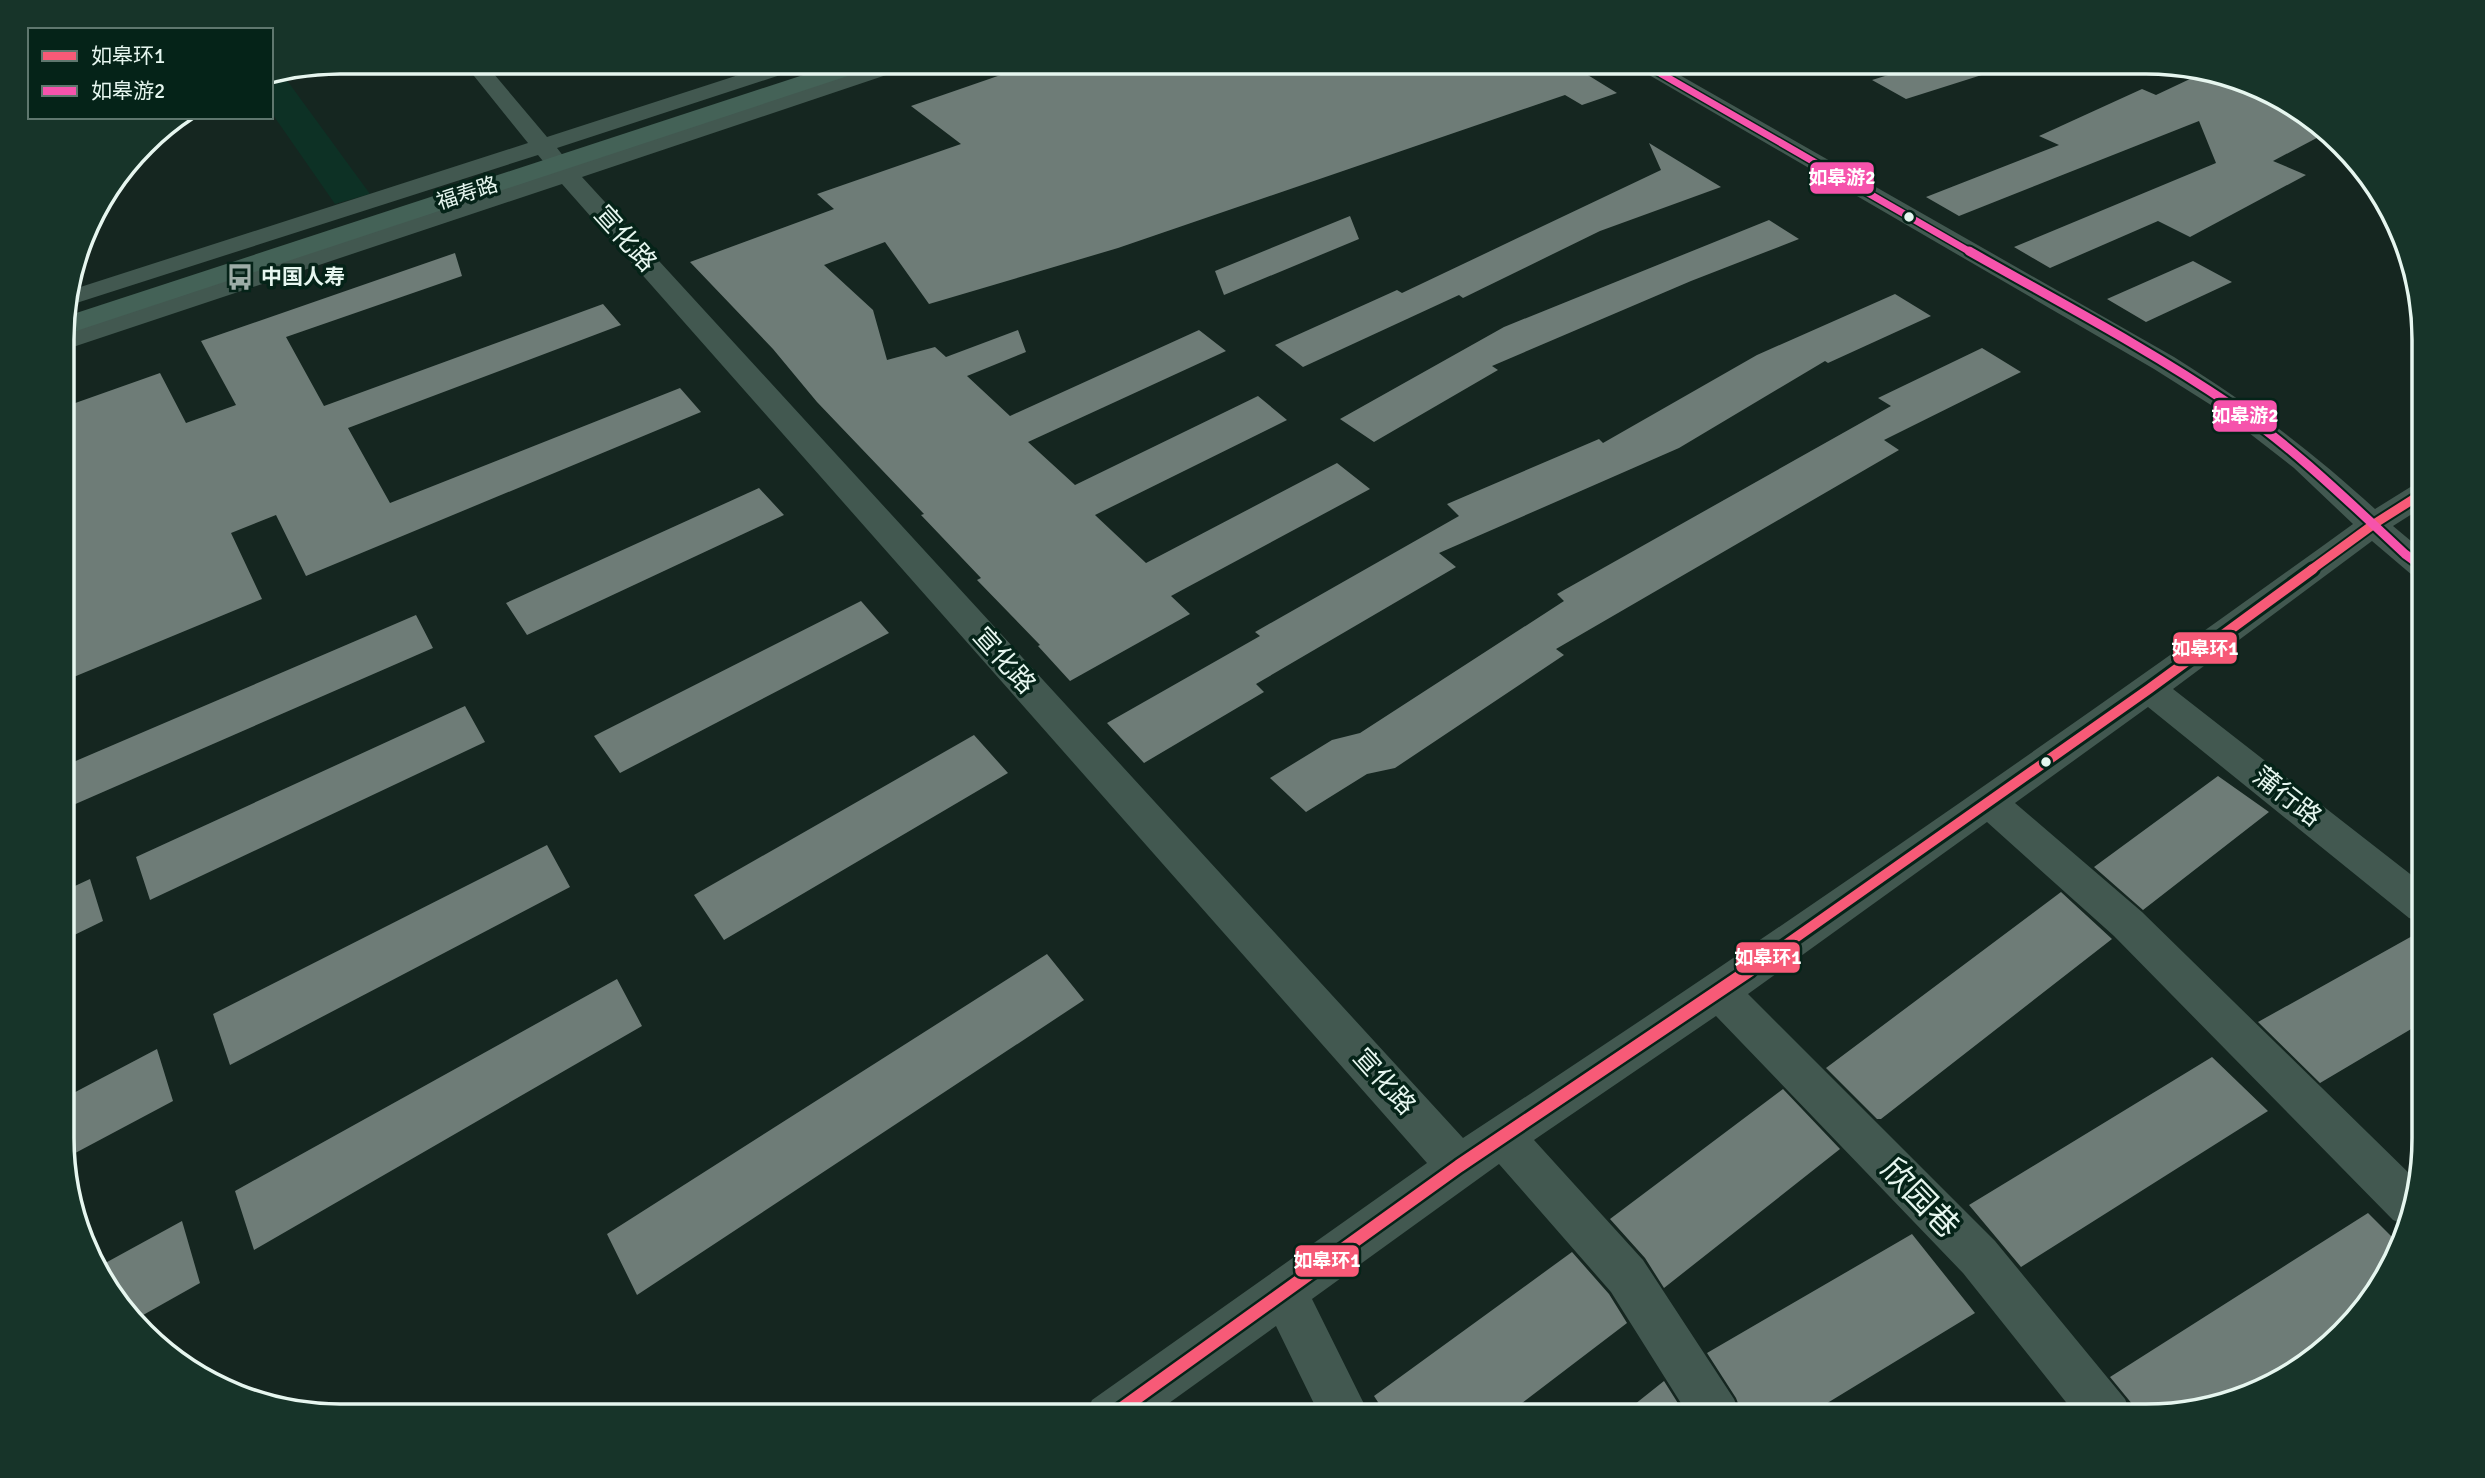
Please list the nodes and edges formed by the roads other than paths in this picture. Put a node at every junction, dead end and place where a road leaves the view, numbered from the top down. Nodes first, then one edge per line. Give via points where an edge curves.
1 (483, 74) edge
2 (771, 74) edge
3 (803, 74) edge
4 (828, 74) edge
5 (862, 74) edge
6 (1662, 74) edge
7 (555, 159) junction
8 (78, 296) edge
9 (75, 310) edge
10 (74, 323) edge
11 (74, 338) edge
12 (2399, 508) edge
13 (2412, 532) edge
14 (2412, 559) edge
15 (2149, 689) junction
16 (1989, 802) junction
17 (2412, 897) edge
18 (1718, 992) junction
19 (1502, 1136) junction
20 (1459, 1166) junction
21 (2404, 1199) edge
22 (1284, 1293) junction
23 (1126, 1404) edge
24 (1340, 1404) edge
25 (1709, 1404) edge
26 (2098, 1404) edge

1 - 7 street, 宣化路
2 - 7 street
3 - 7 main road, 福寿路
4 - 7 main road, 福寿路
5 - 7 street
6 - 12 street via 2187,377 2304,461
7 - 8 street
7 - 9 main road, 福寿路
7 - 10 main road, 福寿路
7 - 11 street
7 - 20 street, 宣化路
12 - 13 street
12 - 14 street via 2405,554
12 - 15 street
15 - 16 street
15 - 17 street, 蒲行路
16 - 18 street
16 - 21 street via 2128,924
18 - 19 street
18 - 26 street, 欣园巷 via 1979,1257
19 - 20 street
19 - 25 street via 1627,1276
20 - 22 street
22 - 23 street
22 - 24 street

